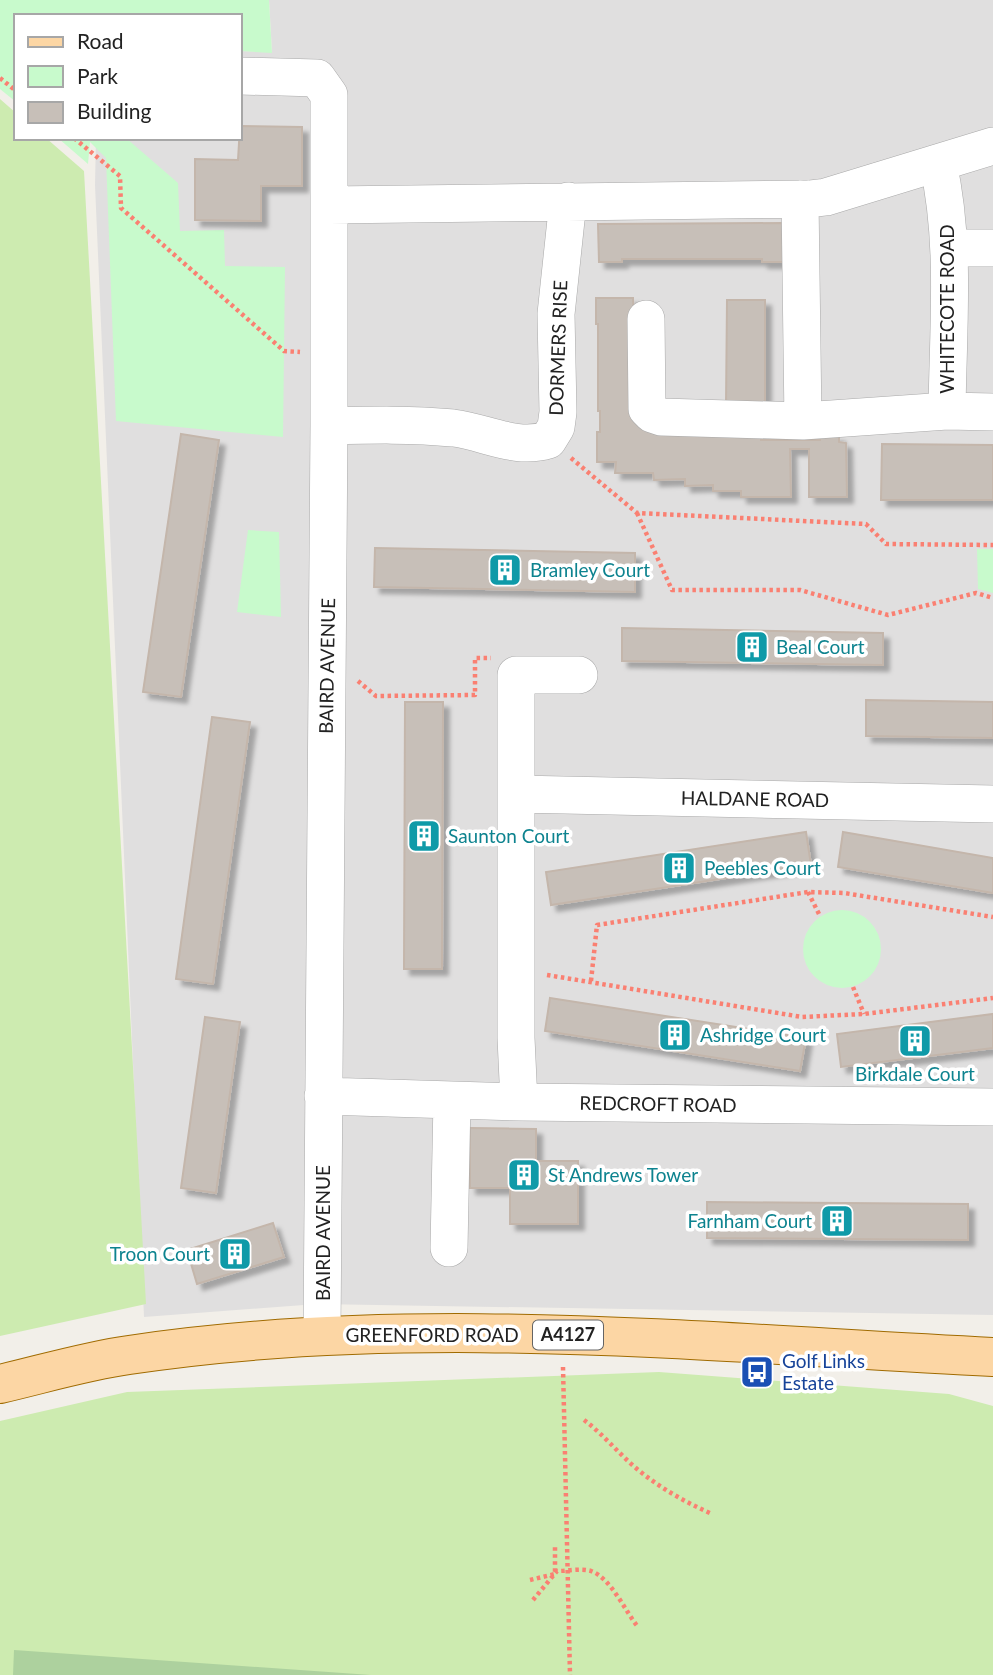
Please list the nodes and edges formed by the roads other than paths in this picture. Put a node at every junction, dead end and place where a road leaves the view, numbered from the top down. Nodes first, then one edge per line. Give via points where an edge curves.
1 (242, 76) edge
2 (993, 146) edge
3 (939, 163) junction
4 (800, 199) junction
5 (568, 201) junction
6 (330, 205) junction
7 (949, 248) junction
8 (993, 248) edge
9 (646, 319) dead end
10 (947, 411) junction
11 (993, 412) edge
12 (803, 421) junction
13 (329, 426) junction
14 (579, 675) dead end
15 (517, 794) junction
16 (993, 804) edge
17 (323, 1096) junction
18 (452, 1100) junction
19 (519, 1102) junction
20 (993, 1107) edge
21 (449, 1248) dead end
22 (322, 1335) junction
23 (993, 1357) edge
24 (0, 1384) edge

1 - 6 street, BAIRD AVENUE via 317,78 329,95
2 - 3 street
3 - 4 street via 826,197
3 - 7 street, WHITECOTE ROAD
4 - 5 street
4 - 12 street
5 - 6 street
5 - 13 street, DORMERS RISE via 556,314 558,412 548,440 517,444 457,428 412,425
6 - 13 street, BAIRD AVENUE
7 - 8 street
7 - 10 street, WHITECOTE ROAD
9 - 12 street via 649,412 661,417
10 - 11 street, WHITECOTE ROAD
10 - 12 street
13 - 17 street, BAIRD AVENUE
14 - 15 street via 516,676
15 - 16 street, HALDANE ROAD
15 - 19 street
17 - 18 street, REDCROFT ROAD
17 - 22 street, BAIRD AVENUE
18 - 19 street, REDCROFT ROAD
18 - 21 street
19 - 20 street, REDCROFT ROAD
22 - 23 main road, GREENFORD ROAD / A4127 via 565,1335
22 - 24 main road, GREENFORD ROAD / A4127 via 126,1355

